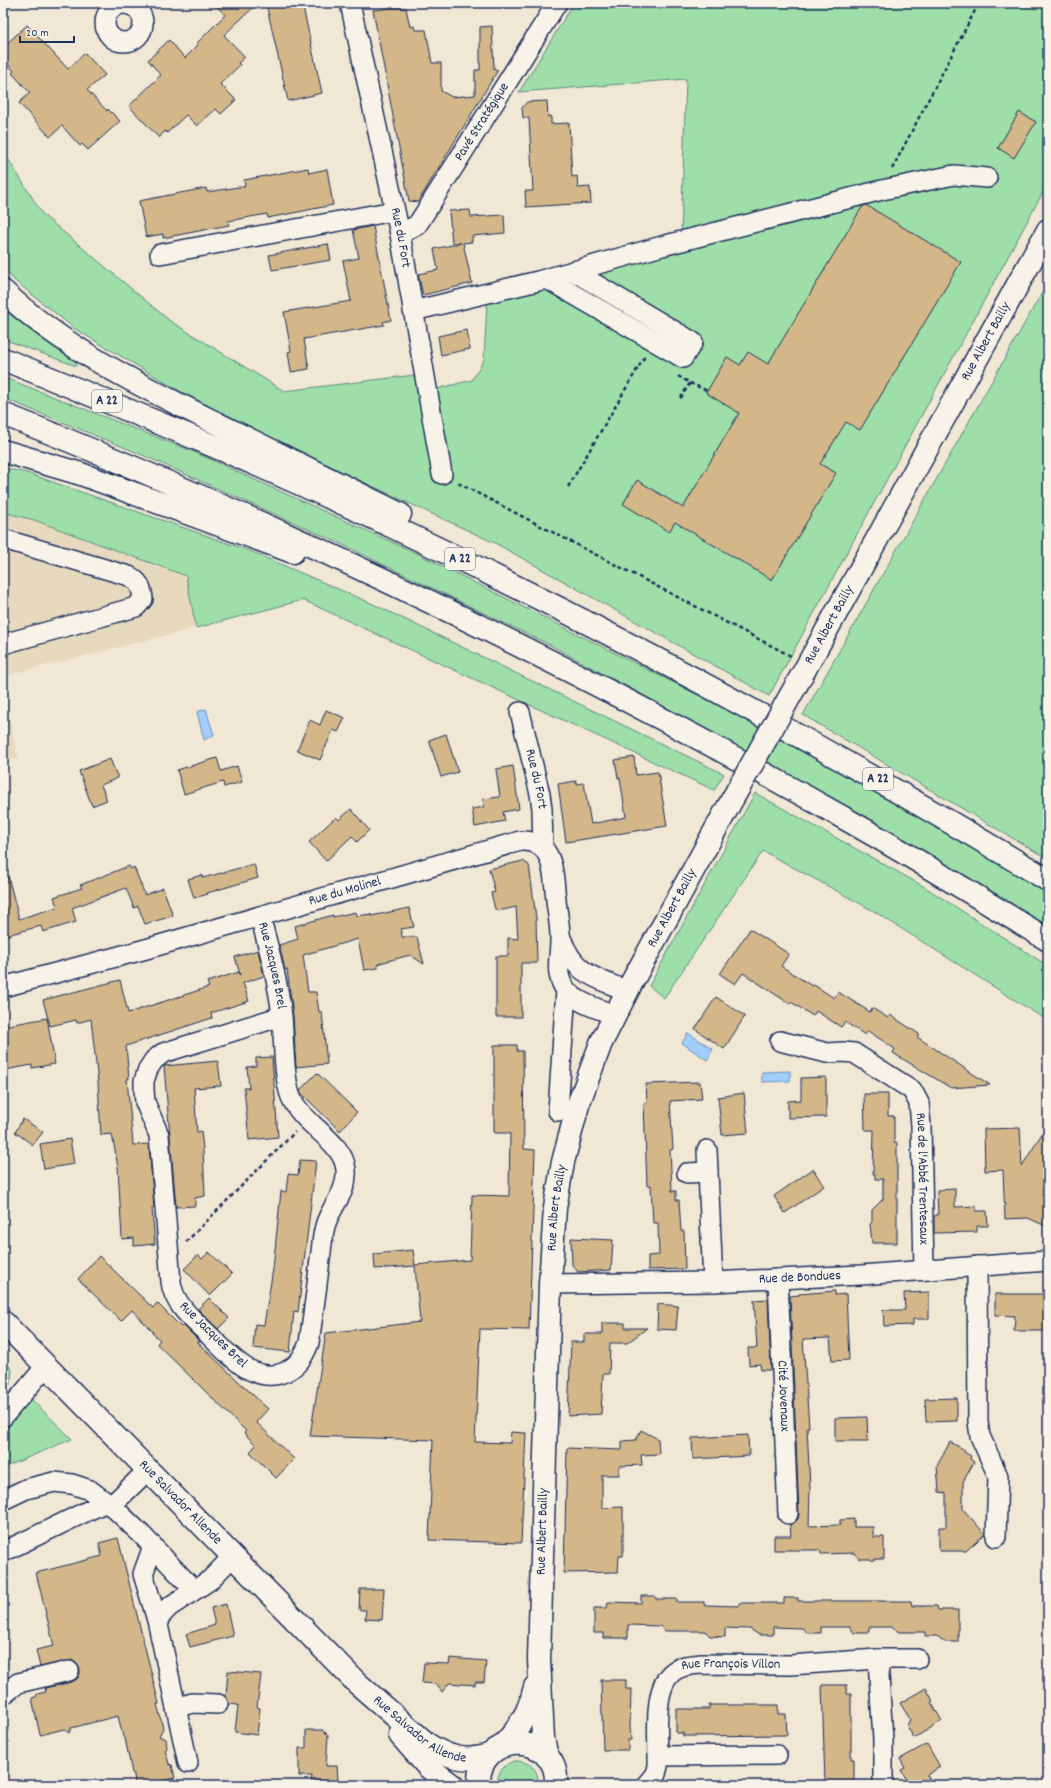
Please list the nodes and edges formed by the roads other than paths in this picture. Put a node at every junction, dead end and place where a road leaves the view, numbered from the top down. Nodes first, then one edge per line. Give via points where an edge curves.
1 (350, 3) edge
2 (557, 3) edge
3 (987, 178) dead end
4 (394, 211) junction
5 (1048, 230) edge
6 (400, 234) junction
7 (160, 254) dead end
8 (573, 271) junction
9 (547, 279) junction
10 (3, 291) edge
11 (413, 311) junction
12 (3, 359) edge
13 (3, 414) edge
14 (3, 451) edge
15 (442, 474) road end
16 (3, 539) edge
17 (372, 573) junction
18 (3, 644) edge
19 (705, 683) junction
20 (520, 712) dead end
21 (543, 848) junction
22 (1048, 880) edge
23 (260, 916) junction
24 (560, 936) junction
25 (1048, 940) edge
26 (3, 987) edge
27 (566, 990) junction
28 (627, 991) junction
29 (615, 1015) junction
30 (282, 1016) junction
31 (780, 1041) dead end
32 (558, 1111) dead end
33 (707, 1150) dead end
34 (708, 1172) junction
35 (687, 1174) dead end
36 (1048, 1261) edge
37 (977, 1266) junction
38 (924, 1270) junction
39 (778, 1279) junction
40 (713, 1282) junction
41 (550, 1284) junction
42 (3, 1322) edge
43 (46, 1366) junction
44 (3, 1417) edge
45 (148, 1470) junction
46 (3, 1500) edge
47 (109, 1504) junction
48 (788, 1514) dead end
49 (996, 1537) dead end
50 (153, 1546) junction
51 (3, 1554) edge
52 (233, 1556) junction
53 (194, 1590) junction
54 (157, 1620) junction
55 (539, 1659) junction
56 (878, 1659) junction
57 (917, 1659) dead end
58 (70, 1670) dead end
59 (11, 1678) edge
60 (357, 1683) junction
61 (3, 1695) edge
62 (218, 1704) dead end
63 (176, 1708) junction
64 (496, 1751) junction
65 (777, 1755) dead end
66 (658, 1756) junction
67 (547, 1757) junction
68 (188, 1763) dead end
69 (452, 1785) edge
70 (479, 1785) edge
71 (556, 1785) edge
72 (647, 1785) edge
73 (883, 1785) edge

1 - 4 street, Rue du Fort
2 - 6 street, Pavé Stratégique via 421,220
3 - 8 street via 954,175 882,190
4 - 6 street, Rue du Fort
4 - 7 street
5 - 28 main road, Rue Albert Bailly, bridge
6 - 11 street, Rue du Fort
8 - 9 street
8 - 9 street via 692,342 683,358
9 - 11 street
10 - 19 main road via 40,323 76,348 142,386 536,583 618,629
11 - 15 street, Rue du Fort
12 - 19 main road, A 22 via 210,444 374,518
13 - 17 main road via 176,486
14 - 17 main road via 81,474 308,558
16 - 18 street via 129,576 137,580 142,589 143,599 136,607
17 - 25 main road via 505,638 734,757 854,824
19 - 22 main road, A 22 via 853,765
20 - 21 street, Rue du Fort via 540,794
21 - 23 street, Rue du Molinel via 535,842 520,841
21 - 24 street via 552,868
23 - 26 street, Rue du Molinel
23 - 30 street, Rue Jacques Brel via 275,970
24 - 27 street via 558,968 560,980
24 - 28 street via 568,956 582,970
27 - 29 street via 584,1002
27 - 32 street
28 - 29 main road, Rue Albert Bailly
29 - 41 main road, Rue Albert Bailly via 590,1070 566,1148 555,1208
30 - 30 street, Rue Jacques Brel via 163,1053 154,1060 144,1080 145,1102 158,1135 172,1290 180,1307 243,1366 253,1373 266,1376 289,1370 298,1363 309,1343 325,1224 342,1192 346,1171 339,1151 307,1120 290,1096
31 - 38 street, Rue de l'Abbé Trentesaux via 827,1053 854,1053 912,1090 919,1103 921,1126
33 - 34 street
34 - 35 street
34 - 40 street
36 - 37 street, Rue de Bondues
37 - 38 street, Rue de Bondues
37 - 49 street via 978,1422 980,1436 998,1476
38 - 39 street, Rue de Bondues
39 - 40 street, Rue de Bondues
39 - 48 street, Cité Jovenaux
40 - 41 street, Rue de Bondues
41 - 55 main road, Rue Albert Bailly
42 - 43 main road, Rue Salvador Allende
43 - 44 street
43 - 45 main road, Rue Salvador Allende
45 - 47 street
45 - 52 main road, Rue Salvador Allende
46 - 47 street via 26,1489 54,1482 90,1490
47 - 50 street
47 - 51 street
50 - 53 street
50 - 54 street via 143,1574
52 - 53 street via 210,1580
52 - 60 main road, Rue Salvador Allende
53 - 54 street via 168,1607
54 - 63 street
55 - 64 main road via 536,1686 528,1710 519,1727
55 - 67 main road via 543,1738
56 - 57 street, Rue François Villon
56 - 66 street, Rue François Villon via 790,1665 686,1665 674,1671 665,1680 661,1691
56 - 73 street
58 - 59 street
59 - 61 street
60 - 64 main road, Rue Salvador Allende via 437,1750 458,1758 476,1759
60 - 69 main road, Rue Salvador Allende via 422,1760
62 - 63 street via 192,1703
63 - 68 street
64 - 67 main road, Rue Salvador Allende via 514,1743 527,1744
64 - 70 main road via 481,1768
65 - 66 street
66 - 72 street, Rue François Villon via 656,1774
67 - 71 main road via 554,1769

